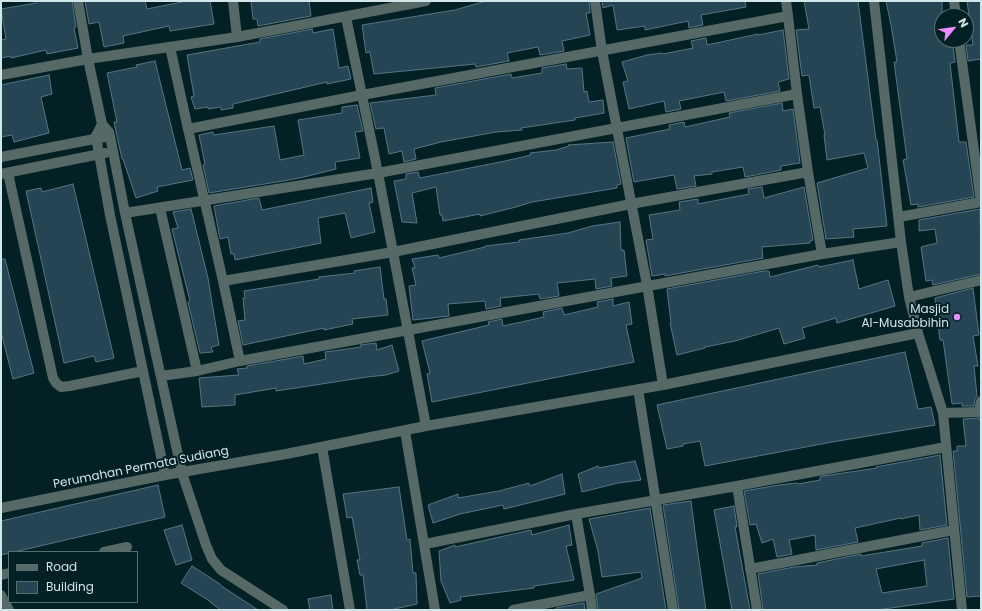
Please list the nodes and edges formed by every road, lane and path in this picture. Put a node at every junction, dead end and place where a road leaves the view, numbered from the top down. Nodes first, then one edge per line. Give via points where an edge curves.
1 (78, 1) edge
2 (232, 1) edge
3 (426, 1) edge
4 (595, 1) edge
5 (786, 1) edge
6 (874, 1) edge
7 (390, 4) edge
8 (788, 16) junction
9 (346, 17) junction
10 (237, 37) junction
11 (170, 47) junction
12 (960, 48) edge
13 (602, 51) junction
14 (88, 59) junction
15 (1, 76) edge
16 (797, 94) junction
17 (362, 95) junction
18 (102, 124) junction
19 (616, 128) junction
20 (188, 129) junction
21 (110, 136) junction
22 (96, 138) junction
23 (113, 152) junction
24 (99, 154) junction
25 (1, 157) edge
26 (808, 172) junction
27 (4, 173) edge
28 (378, 173) junction
29 (204, 200) junction
30 (981, 202) edge
31 (631, 204) junction
32 (160, 208) junction
33 (125, 214) junction
34 (899, 218) junction
35 (901, 242) junction
36 (393, 252) junction
37 (822, 254) junction
38 (981, 280) edge
39 (223, 281) junction
40 (647, 286) junction
41 (909, 297) junction
42 (408, 331) junction
43 (918, 333) junction
44 (240, 361) junction
45 (143, 371) junction
46 (197, 371) junction
47 (162, 376) junction
48 (663, 385) junction
49 (638, 389) junction
50 (981, 401) edge
51 (980, 412) edge
52 (943, 413) junction
53 (426, 426) junction
54 (405, 431) junction
55 (322, 447) junction
56 (946, 447) junction
57 (182, 473) junction
58 (165, 475) junction
59 (737, 486) junction
60 (656, 501) junction
61 (1, 508) edge
62 (576, 514) junction
63 (954, 530) junction
64 (425, 544) junction
65 (127, 547) dead end
66 (109, 551) edge
67 (750, 569) junction
68 (1, 595) edge
69 (590, 595) junction
70 (9, 610) edge
71 (283, 610) edge
72 (350, 610) edge
73 (435, 610) edge
74 (513, 610) edge
75 (592, 610) edge
76 (673, 610) edge
77 (757, 610) edge
78 (962, 610) edge

1 - 14 street
2 - 10 street
3 - 7 street
4 - 13 street
5 - 8 street
6 - 34 street
7 - 9 street
8 - 13 street
8 - 16 street
9 - 10 street
9 - 17 street
10 - 11 street
11 - 14 street
11 - 20 street
12 - 30 street
13 - 17 street
13 - 19 street
14 - 15 street
14 - 18 street
16 - 19 street
16 - 26 street
17 - 20 street
17 - 28 street
18 - 21 street
18 - 22 street
19 - 28 street
19 - 31 street
20 - 29 street
21 - 22 street
21 - 23 street
22 - 24 street
22 - 25 street
23 - 24 street
23 - 33 street
24 - 27 street
24 - 45 street
26 - 31 street
26 - 37 street
27 - 45 street via 56,383 61,387 70,386
28 - 29 street
28 - 36 street
29 - 32 street
29 - 39 street
30 - 34 street
31 - 36 street
31 - 40 street
32 - 33 street
32 - 46 street
33 - 47 street
34 - 35 street
35 - 37 street
35 - 41 street
36 - 39 street
36 - 42 street
37 - 40 street
38 - 41 street
39 - 44 street
40 - 42 street
40 - 48 street
41 - 43 street
42 - 44 street
42 - 53 street
43 - 48 street, Perumahan Permata Sudiang
43 - 52 street
44 - 46 street
45 - 58 street
46 - 47 street
47 - 57 street
48 - 49 street, Perumahan Permata Sudiang
49 - 53 street, Perumahan Permata Sudiang
49 - 60 street
50 - 51 street
51 - 52 street
52 - 56 street
53 - 54 street, Perumahan Permata Sudiang
54 - 55 street, Perumahan Permata Sudiang
54 - 64 street
55 - 57 street, Perumahan Permata Sudiang
55 - 72 street
56 - 59 street
56 - 63 street
57 - 58 street, Perumahan Permata Sudiang
57 - 71 street via 212,559 221,570
58 - 61 street, Perumahan Permata Sudiang
59 - 60 street
59 - 67 street
60 - 62 street
60 - 76 street
62 - 64 street
62 - 69 street
63 - 67 street
63 - 78 street
64 - 73 street
65 - 66 street
67 - 77 street
68 - 70 street
69 - 74 street
69 - 75 street

